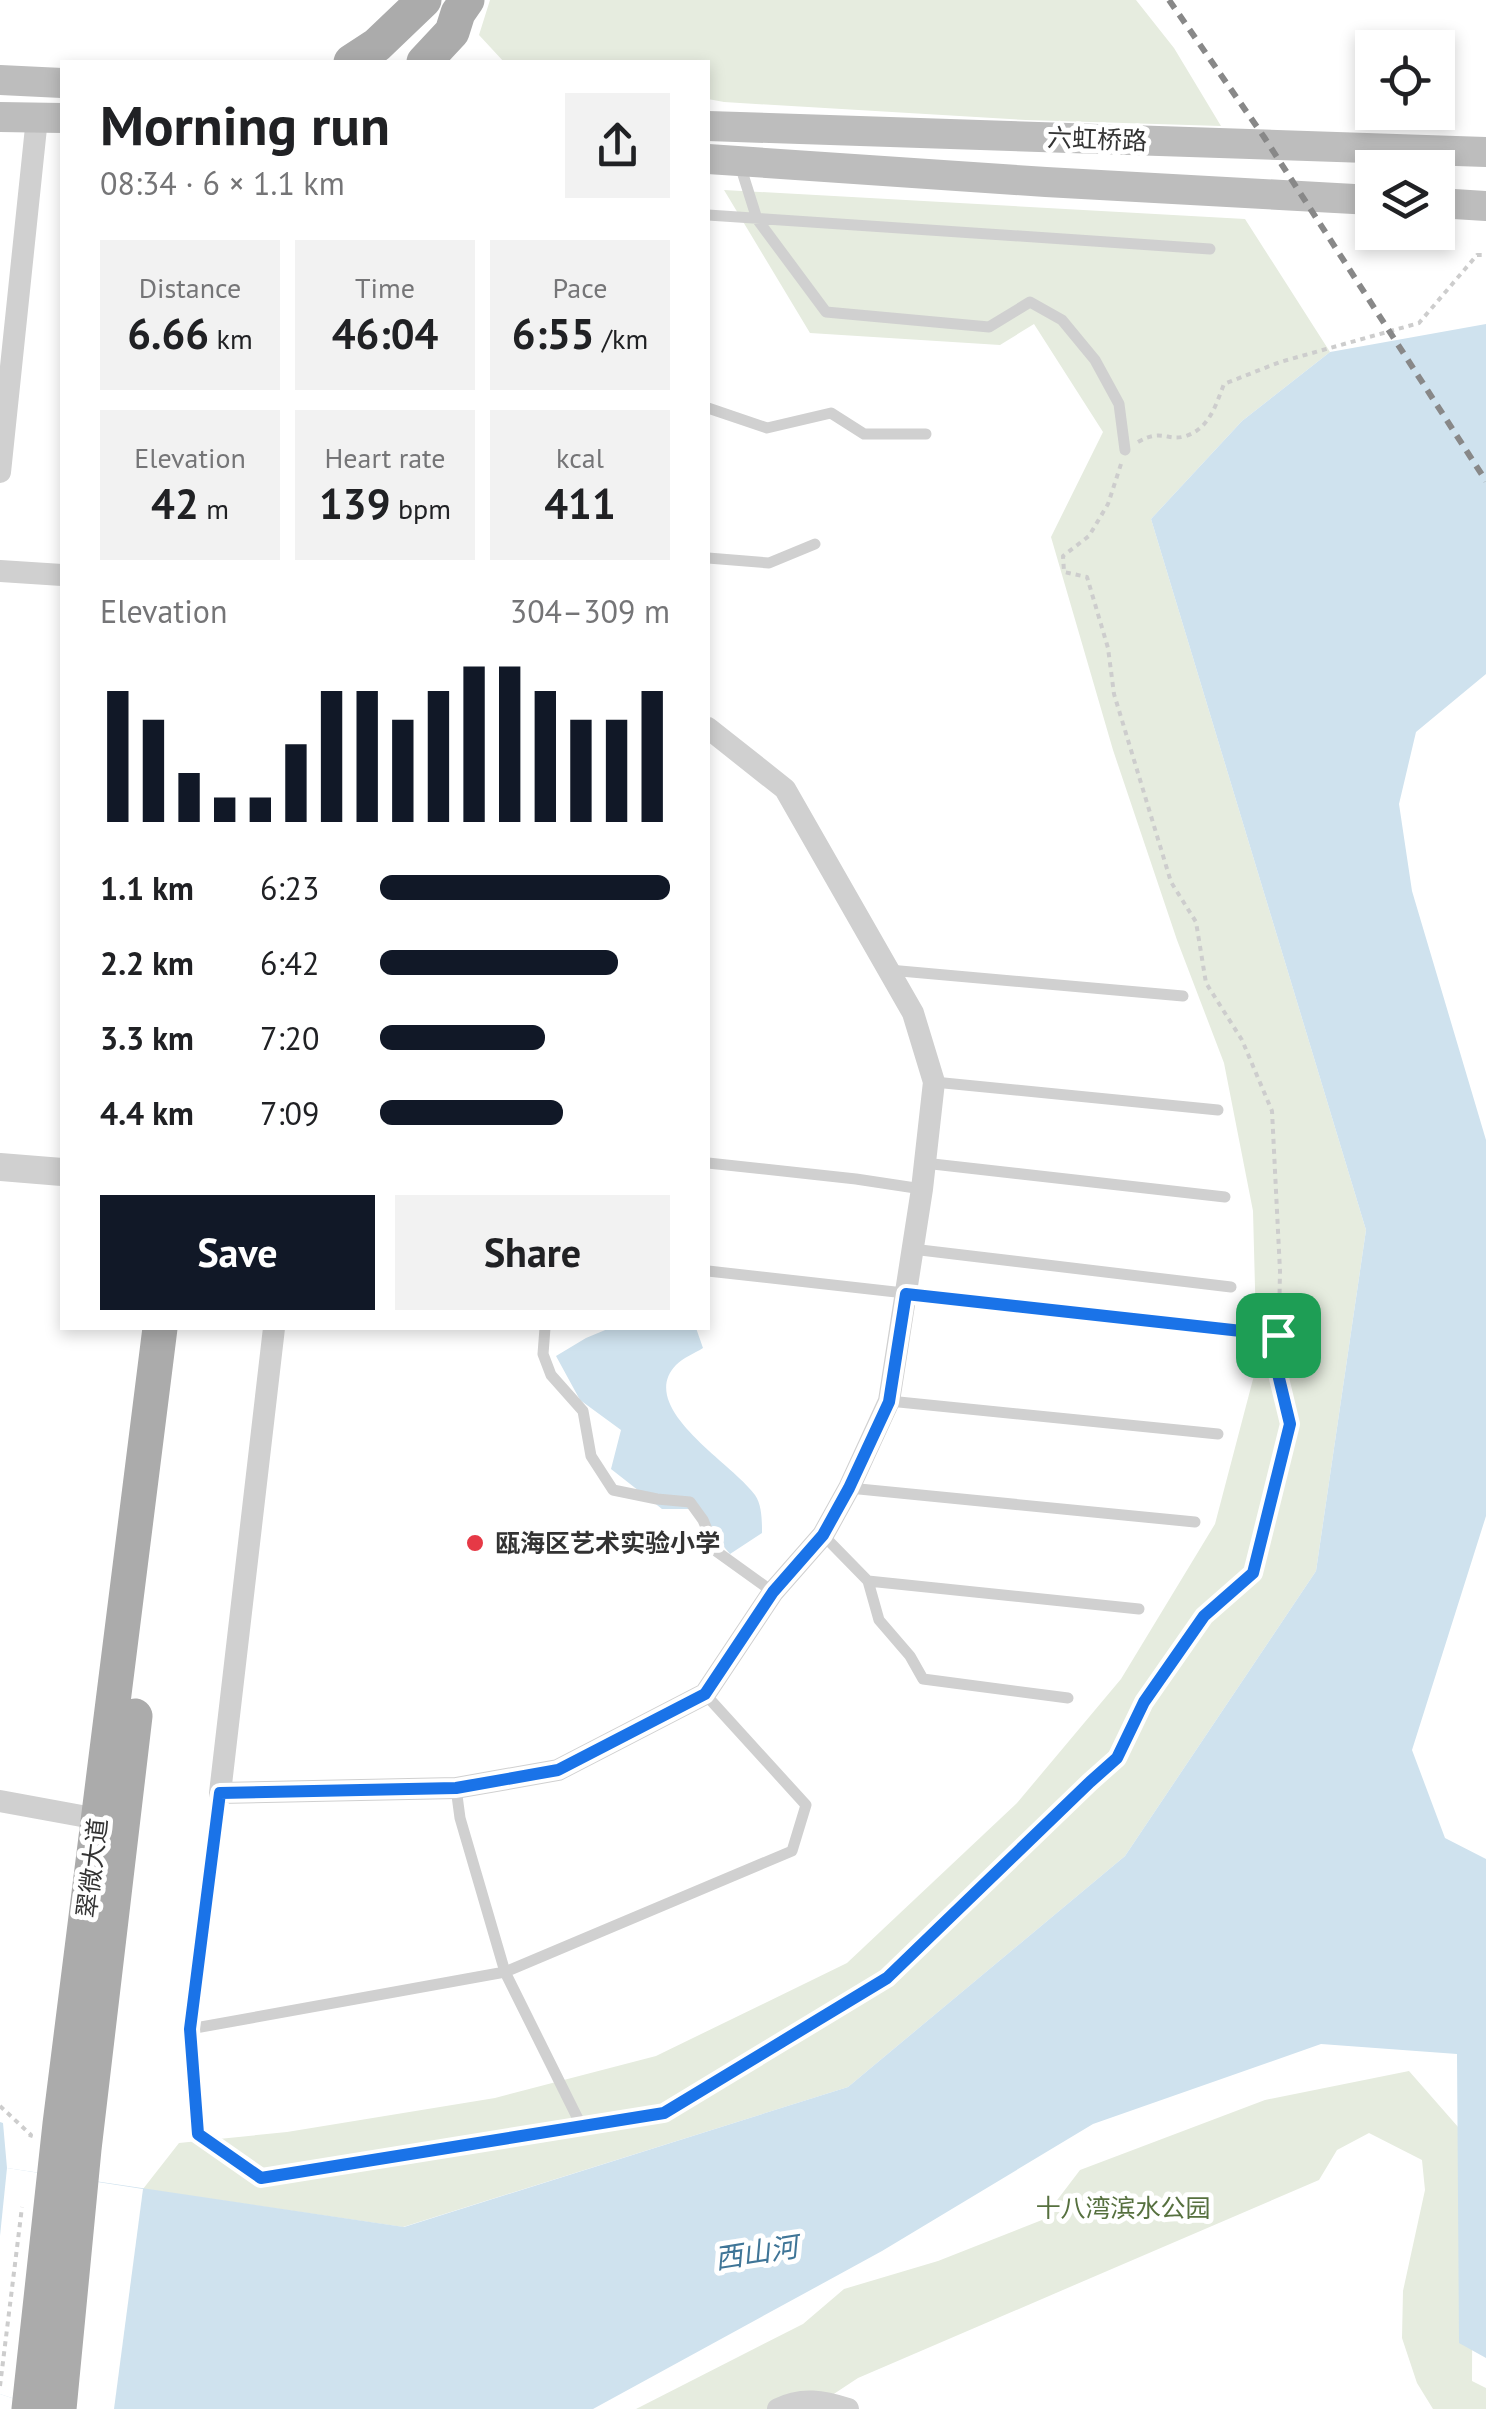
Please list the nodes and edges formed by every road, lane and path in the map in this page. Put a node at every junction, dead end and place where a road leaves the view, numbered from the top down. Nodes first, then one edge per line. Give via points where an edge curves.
1 (424, 0) edge
2 (460, 31) edge
3 (354, 60) edge
4 (426, 60) edge
5 (0, 80) edge
6 (60, 84) edge
7 (0, 116) edge
8 (50, 118) edge
9 (710, 126) edge
10 (1486, 152) edge
11 (710, 159) edge
12 (738, 162) junction
13 (1355, 199) edge
14 (1455, 204) edge
15 (1486, 206) edge
16 (710, 216) edge
17 (757, 219) junction
18 (1210, 249) dead end
19 (1486, 256) edge
20 (710, 409) edge
21 (926, 434) dead end
22 (1125, 450) junction
23 (0, 472) edge
24 (816, 544) dead end
25 (710, 558) edge
26 (0, 572) edge
27 (60, 575) edge
28 (710, 730) edge
29 (888, 970) junction
30 (1183, 996) dead end
31 (934, 1082) junction
32 (1218, 1110) dead end
33 (710, 1163) edge
34 (924, 1163) junction
35 (0, 1167) edge
36 (60, 1172) edge
37 (922, 1189) junction
38 (1225, 1197) dead end
39 (912, 1250) junction
40 (710, 1271) edge
41 (1231, 1288) dead end
42 (906, 1294) junction
43 (160, 1330) edge
44 (181, 1330) edge
45 (274, 1330) edge
46 (545, 1330) edge
47 (1278, 1335) junction
48 (889, 1402) junction
49 (1218, 1434) dead end
50 (849, 1488) junction
51 (1195, 1522) dead end
52 (823, 1535) junction
53 (868, 1581) junction
54 (773, 1592) junction
55 (1139, 1608) dead end
56 (705, 1694) junction
57 (1068, 1698) dead end
58 (456, 1788) junction
59 (220, 1793) junction
60 (0, 1801) edge
61 (98, 1819) junction
62 (505, 1972) junction
63 (190, 2029) junction
64 (0, 2106) edge
65 (582, 2126) junction
66 (198, 2134) joint
67 (58, 2136) junction
68 (28, 2154) dead end
69 (24, 2193) dead end
70 (0, 2386) edge
71 (29, 2409) edge
72 (59, 2409) edge
73 (778, 2409) edge
74 (848, 2409) edge

1 - 3 main road
2 - 4 main road
5 - 6 main road
7 - 8 main road
8 - 23 street
9 - 10 main road, 六虹桥路
11 - 12 main road, 六虹桥路
12 - 13 main road, 六虹桥路
12 - 17 lane
14 - 15 main road
16 - 17 lane
17 - 18 lane
17 - 22 lane via 826,312 990,327 1030,302 1062,320 1096,360 1119,404
19 - 22 path via 1476,256 1419,323 1224,384 1211,419 1186,436 1151,434
20 - 21 lane via 767,428 831,412 864,434
22 - 47 path via 1108,504 1088,536 1063,556 1064,572 1086,577 1171,882 1196,922 1206,983 1242,1040 1272,1111
24 - 25 lane via 769,563
26 - 27 street
28 - 29 street via 785,789
29 - 30 lane
29 - 31 street via 913,1013
31 - 32 lane
31 - 34 street
33 - 37 lane
34 - 37 street
34 - 38 lane
35 - 36 street
37 - 39 street
39 - 41 lane
39 - 42 street
40 - 42 lane
42 - 47 lane
42 - 48 street
43 - 61 main road, 翠微大道
44 - 67 main road, 翠微大道
45 - 59 street
46 - 54 lane via 551,1375 584,1411 591,1456 614,1490 690,1502 716,1551
47 - 65 path via 1278,1374 1290,1424 1253,1573 1204,1616 1144,1702 1117,1758 887,1978 664,2113
48 - 49 lane
48 - 50 street
50 - 51 lane
50 - 52 street
52 - 53 lane
52 - 54 street
53 - 55 lane
53 - 57 lane via 880,1620 923,1679
54 - 56 street
56 - 58 street via 558,1770
56 - 62 lane via 806,1805 792,1851
58 - 59 street
58 - 62 lane
59 - 63 lane
60 - 61 street
61 - 67 main road, 翠微大道
62 - 63 lane
62 - 65 lane
63 - 66 lane
64 - 67 path
65 - 66 path via 261,2178
67 - 68 path
67 - 71 main road, 翠微大道
67 - 72 main road, 翠微大道
69 - 70 path
73 - 74 street via 824,2401

